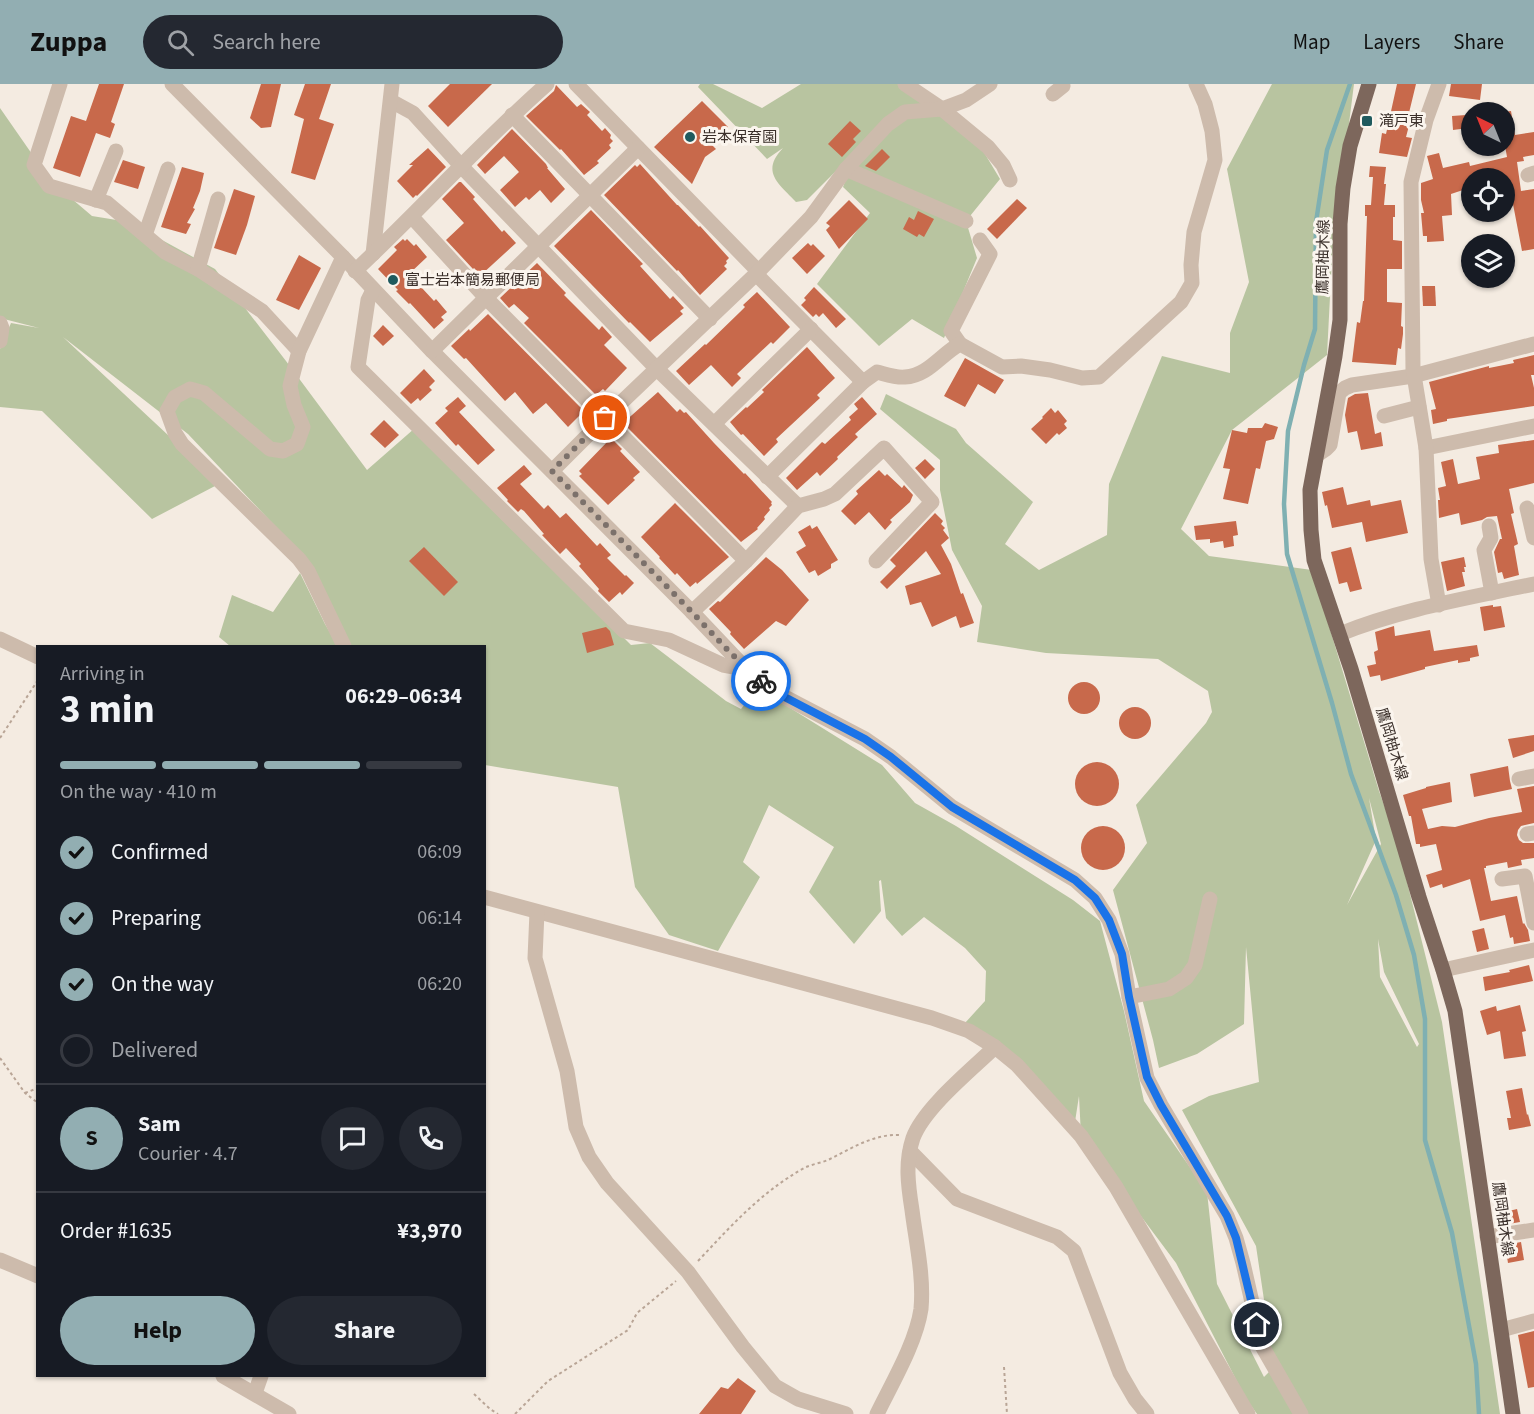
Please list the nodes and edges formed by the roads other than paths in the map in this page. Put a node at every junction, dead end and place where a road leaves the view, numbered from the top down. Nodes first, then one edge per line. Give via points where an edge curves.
1 (60, 84) edge
2 (172, 84) edge
3 (392, 84) edge
4 (547, 84) edge
5 (576, 84) edge
6 (905, 84) edge
7 (990, 84) edge
8 (1196, 84) edge
9 (1369, 84) edge
10 (1439, 84) edge
11 (391, 101) junction
12 (942, 109) junction
13 (512, 115) junction
14 (638, 148) junction
15 (116, 151) dead end
16 (462, 166) junction
17 (168, 169) dead end
18 (846, 169) junction
19 (1010, 180) dead end
20 (589, 196) junction
21 (218, 199) dead end
22 (96, 200) junction
23 (412, 217) junction
24 (966, 221) dead end
25 (145, 235) junction
26 (980, 240) dead end
27 (538, 245) junction
28 (373, 254) junction
29 (342, 257) junction
30 (198, 269) junction
31 (355, 271) junction
32 (757, 272) junction
33 (374, 290) junction
34 (486, 298) junction
35 (710, 319) junction
36 (0, 323) edge
37 (812, 330) junction
38 (0, 341) edge
39 (960, 344) junction
40 (1534, 344) edge
41 (299, 351) junction
42 (432, 351) junction
43 (657, 369) junction
44 (1413, 376) junction
45 (863, 382) junction
46 (1419, 407) junction
47 (1384, 416) dead end
48 (605, 418) junction
49 (714, 424) junction
50 (1534, 426) edge
51 (1426, 448) junction
52 (1317, 455) junction
53 (552, 471) junction
54 (767, 477) junction
55 (798, 506) junction
56 (1527, 508) dead end
57 (1489, 526) dead end
58 (1534, 538) edge
59 (746, 561) junction
60 (876, 561) dead end
61 (1534, 584) edge
62 (1492, 593) junction
63 (1439, 605) junction
64 (692, 612) junction
65 (1340, 634) junction
66 (0, 639) edge
67 (344, 645) edge
68 (36, 656) edge
69 (747, 669) junction
70 (1502, 879) dead end
71 (486, 898) edge
72 (1210, 899) dead end
73 (537, 912) junction
74 (1534, 923) edge
75 (1534, 950) edge
76 (1443, 970) junction
77 (1129, 997) junction
78 (995, 1047) junction
79 (910, 1151) junction
80 (1534, 1230) edge
81 (1487, 1237) junction
82 (0, 1260) edge
83 (36, 1275) edge
84 (1534, 1321) edge
85 (1501, 1330) junction
86 (225, 1377) edge
87 (261, 1377) edge
88 (255, 1393) junction
89 (289, 1414) edge
90 (846, 1414) edge
91 (877, 1414) edge
92 (1147, 1414) edge
93 (1248, 1414) edge
94 (1301, 1414) edge
95 (1513, 1414) edge

1 - 22 street via 34,165 49,186
2 - 29 street
3 - 11 street
4 - 13 street
5 - 14 street
6 - 12 street
7 - 12 street via 966,100
8 - 39 street via 1212,131 1215,160 1194,232 1192,283 1181,302 1099,377 1002,367
9 - 52 main road, 鷹岡柚木線 via 1350,146 1343,188 1340,320
10 - 44 street via 1411,182
11 - 16 street via 413,113
11 - 28 street
12 - 18 street via 905,112 888,124
12 - 19 street via 988,147
13 - 16 street
13 - 20 street
14 - 20 street
14 - 32 street
15 - 22 street
16 - 23 street
16 - 27 street
17 - 25 street
18 - 24 street
18 - 32 street via 811,217
20 - 27 street
20 - 35 street
21 - 30 street
22 - 25 street via 107,203
23 - 28 street
23 - 34 street
25 - 30 street via 165,252
26 - 39 street via 990,254 951,331
27 - 34 street
27 - 43 street
28 - 31 street
29 - 31 street
29 - 41 street
30 - 41 street via 262,311
31 - 33 street
32 - 35 street
32 - 37 street
33 - 42 street
33 - 69 street via 368,300 358,367 624,631 669,640 723,665
34 - 42 street
34 - 48 street
35 - 43 street
36 - 38 street
37 - 45 street
37 - 49 street
39 - 45 street via 922,374 903,378 877,372
40 - 44 street
41 - 67 street via 290,386 303,428 297,444 283,451 270,449 204,393 190,389 175,398 167,411 182,444 299,559
42 - 53 street
43 - 48 street
43 - 49 street
44 - 46 street
44 - 52 street via 1345,388 1339,393 1330,445
45 - 54 street
46 - 47 street
46 - 51 street
48 - 53 street
48 - 59 street
49 - 54 street
50 - 51 street
51 - 63 street via 1431,559
52 - 65 main road, 鷹岡柚木線 via 1310,490 1314,560
53 - 64 street
54 - 55 street
55 - 59 street
55 - 60 street via 834,494 884,448 933,502
56 - 58 street
57 - 62 street via 1491,538 1484,550
59 - 64 street
61 - 62 street
62 - 63 street
63 - 65 street
64 - 69 street
65 - 76 main road, 鷹岡柚木線
66 - 68 street
69 - 77 street via 775,692 865,739 952,807 1075,880 1095,898 1109,920 1122,954
70 - 74 street via 1525,876
71 - 73 street
72 - 77 street via 1195,965 1186,978 1169,989
73 - 78 street via 932,1018 969,1031
73 - 90 street via 535,958 567,1071 576,1127 590,1157 607,1183 688,1272 775,1386 798,1399
75 - 76 street
76 - 81 main road, 鷹岡柚木線 via 1455,1011
77 - 94 street via 1147,1077 1227,1216 1243,1263 1262,1346
78 - 79 street via 932,1108 914,1136
78 - 93 street via 1017,1065 1081,1136 1116,1187
79 - 91 street via 907,1176 921,1276 921,1310 912,1340
79 - 92 street via 957,1199 1057,1237 1074,1251 1120,1373
80 - 81 street
81 - 85 main road, 鷹岡柚木線
82 - 83 street
84 - 85 street
85 - 95 main road, 鷹岡柚木線
86 - 88 street
87 - 88 street
88 - 89 street

